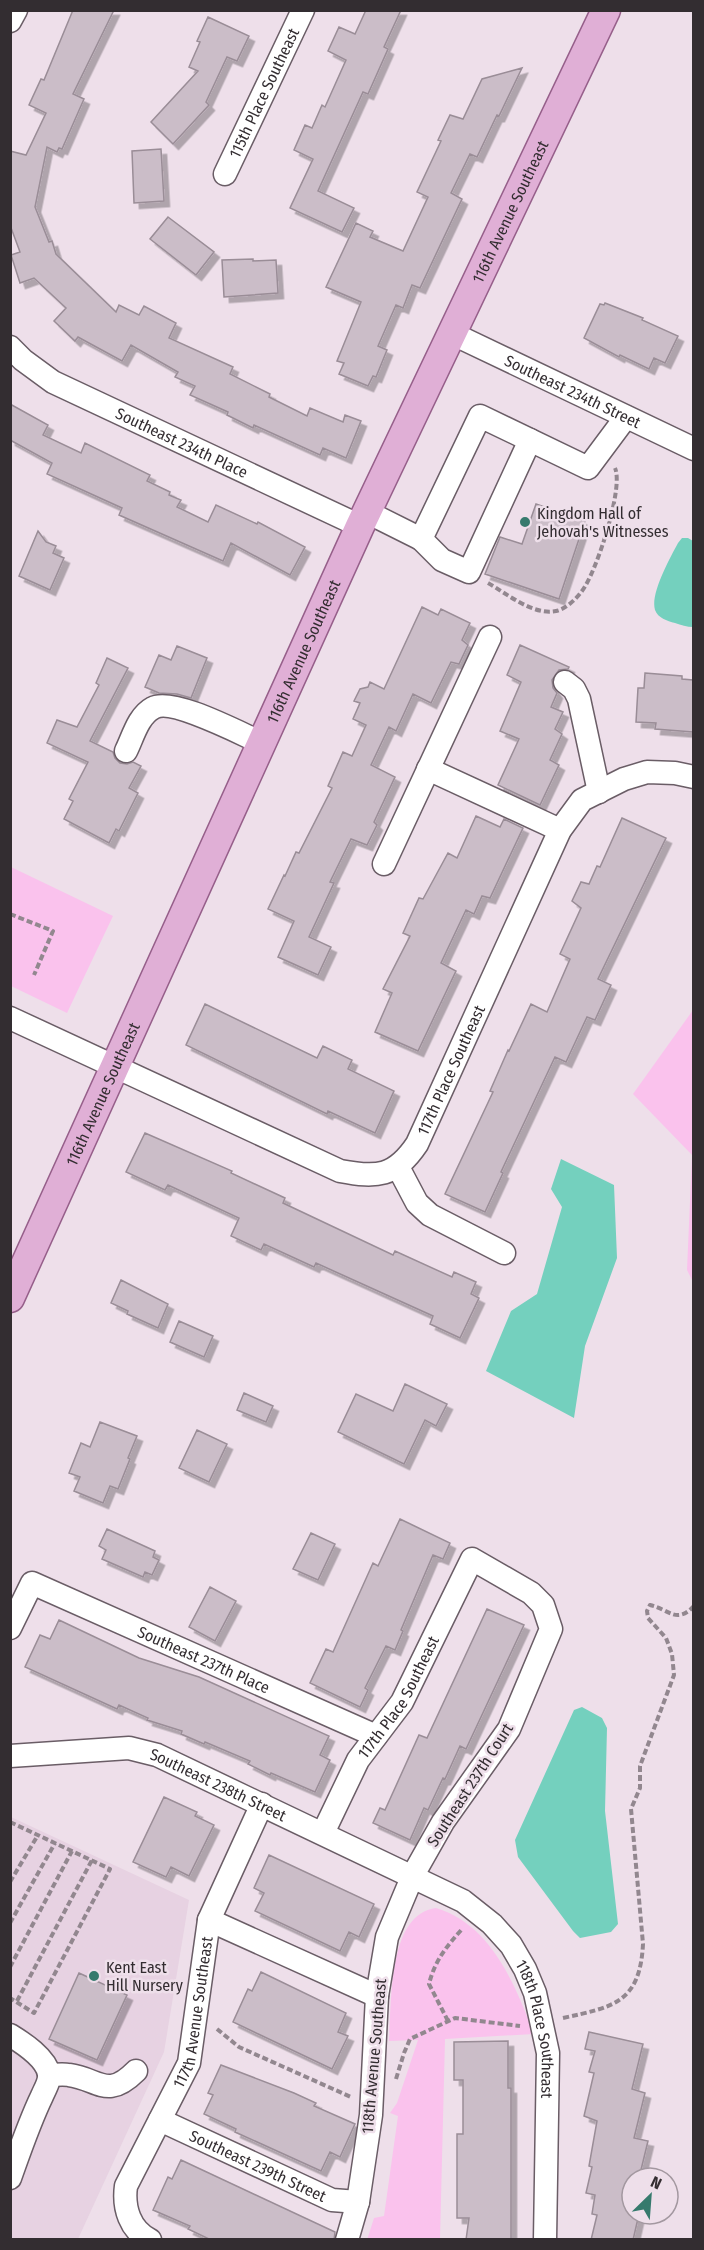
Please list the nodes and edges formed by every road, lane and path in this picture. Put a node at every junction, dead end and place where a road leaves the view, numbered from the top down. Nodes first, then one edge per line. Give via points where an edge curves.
1 (16, 10) edge
2 (303, 10) edge
3 (606, 10) edge
4 (10, 21) edge
5 (225, 174) dead end
6 (451, 333) junction
7 (10, 347) edge
8 (626, 417) junction
9 (530, 440) junction
10 (605, 445) junction
11 (693, 448) edge
12 (363, 519) junction
13 (421, 539) junction
14 (470, 572) junction
15 (490, 637) dead end
16 (565, 682) dead end
17 (262, 743) junction
18 (126, 751) dead end
19 (428, 769) junction
20 (693, 777) edge
21 (599, 792) junction
22 (560, 830) junction
23 (384, 864) dead end
24 (10, 915) edge
25 (34, 975) dead end
26 (10, 1017) edge
27 (115, 1068) junction
28 (398, 1167) junction
29 (504, 1253) dead end
30 (10, 1298) edge
31 (472, 1559) joint
32 (693, 1606) edge
33 (10, 1628) edge
34 (376, 1736) junction
35 (10, 1756) edge
36 (262, 1804) junction
37 (10, 1822) edge
38 (323, 1833) junction
39 (38, 1835) junction
40 (55, 1843) junction
41 (72, 1851) junction
42 (92, 1860) junction
43 (413, 1875) junction
44 (10, 1882) edge
45 (477, 1912) junction
46 (209, 1920) junction
47 (10, 1923) edge
48 (10, 1968) edge
49 (377, 1996) junction
50 (10, 1998) edge
51 (17, 2001) junction
52 (448, 2021) dead end
53 (543, 2023) junction
54 (10, 2035) edge
55 (136, 2071) dead end
56 (49, 2075) junction
57 (160, 2120) junction
58 (10, 2178) edge
59 (358, 2202) junction
60 (150, 2240) edge
61 (347, 2240) edge
62 (545, 2240) edge

1 - 4 street
2 - 5 street, 115th Place Southeast
3 - 6 main road, 116th Avenue Southeast
6 - 8 street, Southeast 234th Street
6 - 12 main road, 116th Avenue Southeast
7 - 12 street, Southeast 234th Place via 53,382
8 - 10 street
8 - 11 street, Southeast 234th Street
9 - 10 street via 588,468
9 - 13 street via 480,416
9 - 14 street
10 - 14 path via 618,475 615,500 593,569 583,590 569,604 556,611 528,606
12 - 13 street, Southeast 234th Place
12 - 17 main road, 116th Avenue Southeast
13 - 14 street, Southeast 234th Place via 442,560
15 - 19 street
16 - 21 street via 579,699
17 - 18 street via 165,705 154,707 143,716
17 - 27 main road, 116th Avenue Southeast
19 - 22 street
19 - 23 street
20 - 21 street, 117th Place Southeast via 647,772
21 - 22 street, 117th Place Southeast via 582,800
22 - 28 street, 117th Place Southeast via 417,1144
24 - 25 path via 53,931
26 - 27 street
27 - 28 street via 340,1171 368,1175
27 - 30 main road, 116th Avenue Southeast
28 - 29 street via 417,1203 430,1215
31 - 34 street, 117th Place Southeast via 402,1702
31 - 43 street, Southeast 237th Court via 531,1593 543,1605 551,1629 508,1729 443,1822
32 - 53 path via 686,1614 674,1616 650,1605 647,1611 648,1618 666,1638 674,1675 640,1766 640,1788 631,1809 642,1966 620,2002
33 - 34 street, Southeast 237th Place via 32,1583
34 - 38 street, 117th Place Southeast via 358,1760
35 - 36 street, Southeast 238th Street via 129,1748 157,1755
36 - 38 street, Southeast 238th Street
36 - 46 street, 117th Avenue Southeast
37 - 39 path
38 - 43 street, Southeast 238th Street
39 - 40 path
39 - 44 path
40 - 41 path
40 - 47 path
41 - 42 path
41 - 48 path
42 - 51 path
42 - 51 path via 110,1869 34,2013
43 - 45 street, 118th Place Southeast via 464,1901
43 - 49 street, 118th Avenue Southeast via 387,1937
45 - 52 path via 433,1968 429,1984
45 - 53 street, 118th Place Southeast via 511,1945 535,1993
46 - 49 street
46 - 57 street, 117th Avenue Southeast via 189,2063
49 - 59 street, 118th Avenue Southeast via 371,2115
50 - 51 path
53 - 62 street, 118th Place Southeast via 548,2054
54 - 56 street via 38,2057
55 - 56 street via 128,2080 108,2086 69,2074
56 - 58 street
57 - 59 street, Southeast 239th Street via 332,2200
57 - 60 street, 117th Avenue Southeast via 126,2186 124,2202 141,2235
59 - 61 street, 118th Avenue Southeast

